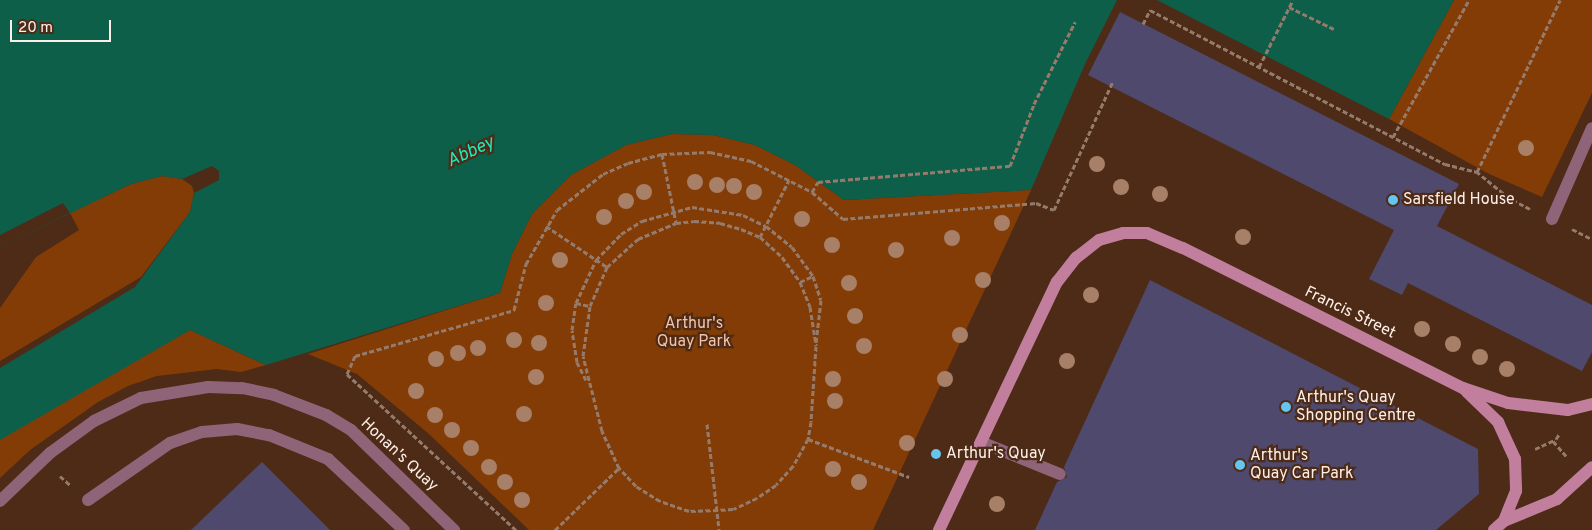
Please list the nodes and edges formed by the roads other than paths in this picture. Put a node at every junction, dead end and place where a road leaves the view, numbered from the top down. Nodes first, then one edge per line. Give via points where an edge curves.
1 (1592, 128) edge
2 (1552, 219) road end
3 (1463, 388) junction
4 (1592, 404) edge
5 (981, 442) junction
6 (1592, 467) edge
7 (1060, 474) dead end
8 (88, 500) road end
9 (0, 501) edge
10 (1504, 521) junction
11 (404, 530) edge
12 (454, 530) edge
13 (939, 530) edge
14 (1494, 530) edge

1 - 2 street
3 - 4 main road, Francis Street via 1508,403 1568,410
3 - 5 main road, Francis Street via 1147,233 1123,233 1099,240 1076,258 1057,282
3 - 10 main road via 1498,422 1515,459 1516,490
5 - 7 street
5 - 13 main road
6 - 10 main road via 1557,499
8 - 11 street via 170,443 202,432 237,429 269,434 328,458
9 - 12 street, Honan's Quay via 42,461 94,421 141,398 208,387 242,388 274,395 326,415 351,430
10 - 14 main road

